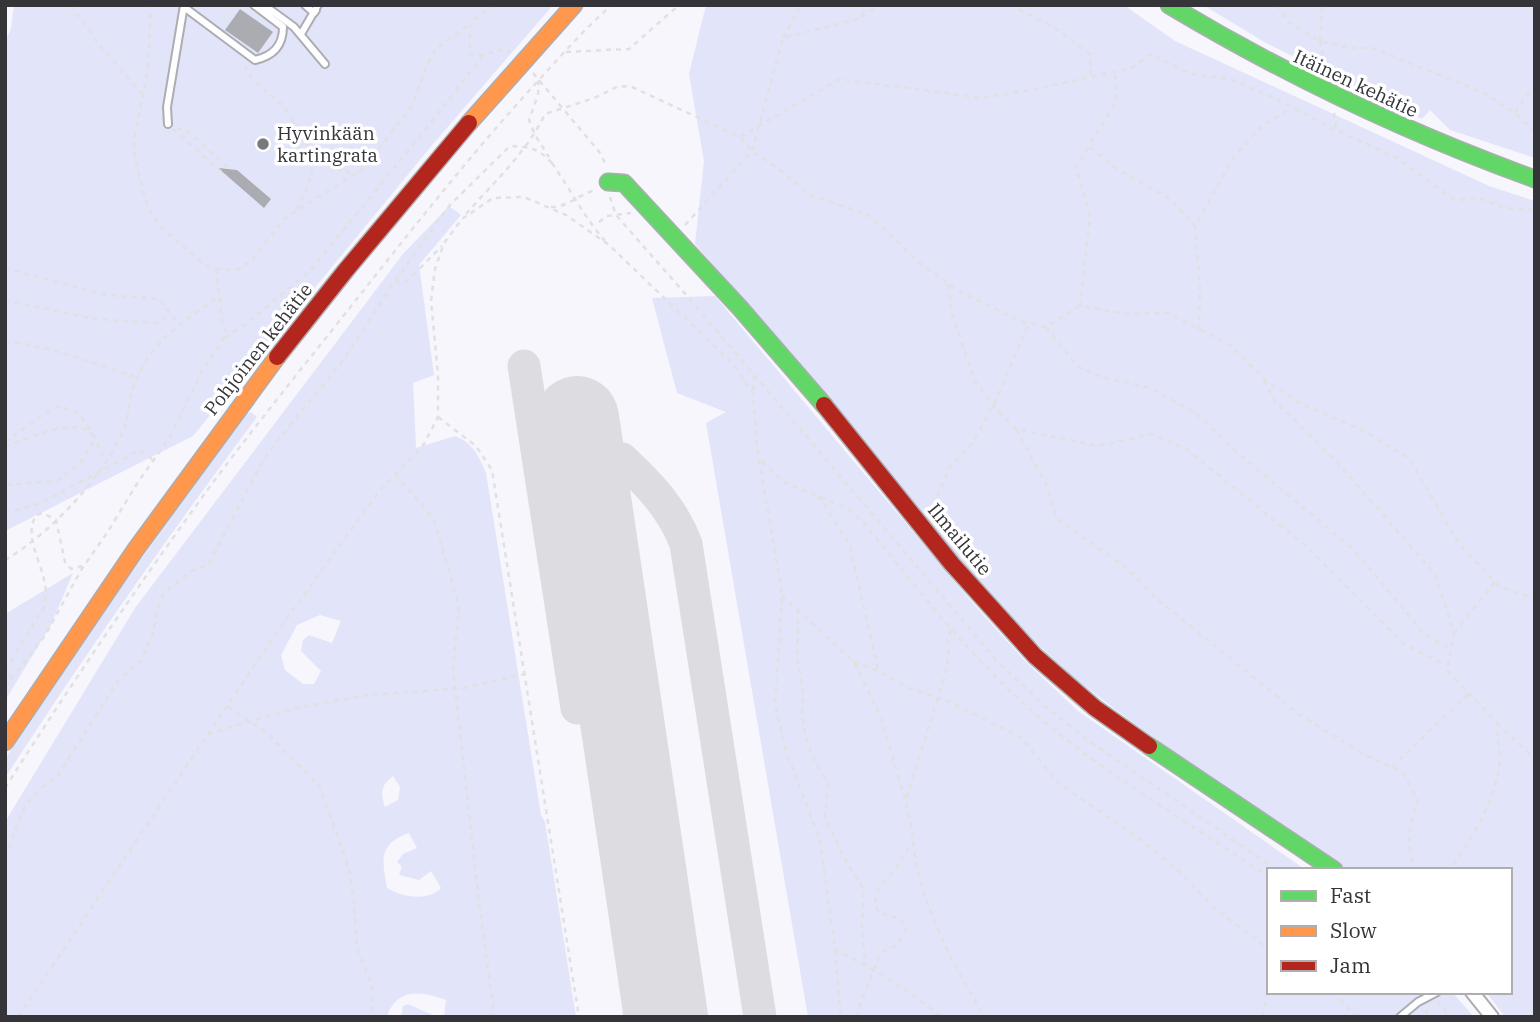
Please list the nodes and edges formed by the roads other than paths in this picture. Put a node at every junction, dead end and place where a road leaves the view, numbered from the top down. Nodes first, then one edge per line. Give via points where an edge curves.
1 (254, 5) edge
2 (264, 5) edge
3 (305, 5) edge
4 (319, 5) edge
5 (574, 5) edge
6 (1169, 5) edge
7 (184, 6) edge
8 (314, 13) junction
9 (301, 34) junction
10 (325, 64) dead end
11 (168, 124) road end
12 (1535, 179) edge
13 (609, 187) road end
14 (5, 742) edge
15 (1331, 868) edge
16 (1434, 994) edge
17 (1474, 994) edge
18 (1400, 1017) edge
19 (1492, 1017) edge

1 - 7 lane via 283,27 283,39 271,56 255,60
2 - 9 lane
3 - 8 lane
4 - 8 lane
5 - 14 main road, Pohjoinen kehätie via 357,258 235,412
6 - 12 main road, Itäinen kehätie via 1332,97
7 - 11 lane
8 - 9 lane
9 - 10 lane
13 - 15 main road, Ilmailutie via 624,183 740,308 1027,647 1095,708
16 - 18 lane
17 - 19 street

